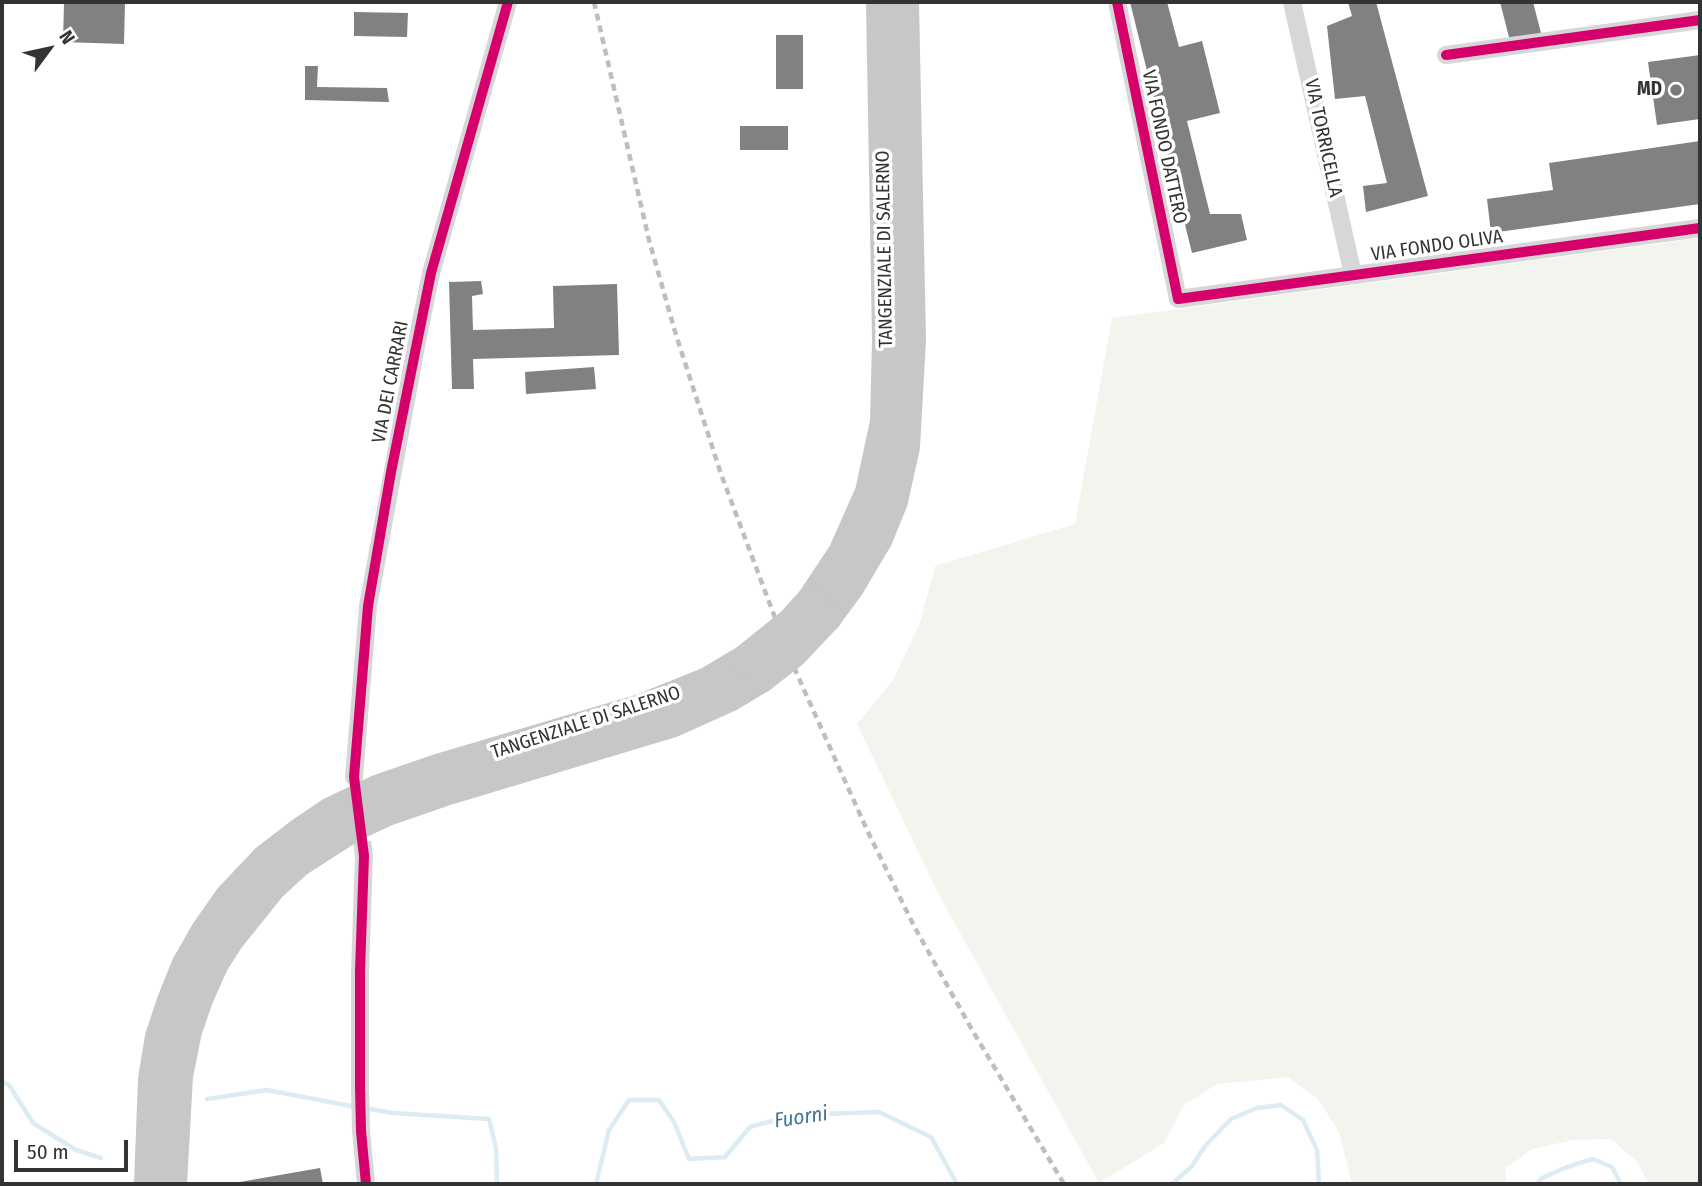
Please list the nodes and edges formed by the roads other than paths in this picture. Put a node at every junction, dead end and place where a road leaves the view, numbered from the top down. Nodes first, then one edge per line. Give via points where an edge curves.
1 (508, 2) edge
2 (881, 2) edge
3 (904, 2) edge
4 (1117, 2) edge
5 (1292, 2) edge
6 (1700, 20) edge
7 (1446, 55) dead end
8 (1700, 228) edge
9 (1353, 275) junction
10 (1178, 299) joint
11 (819, 609) junction
12 (354, 777) dead end
13 (365, 856) tunnel mouth
14 (162, 1132) junction
15 (142, 1184) edge
16 (149, 1184) edge
17 (172, 1184) edge
18 (182, 1184) edge
19 (366, 1184) edge

1 - 12 street, VIA DEI CARRARI via 431,273 408,384 368,606
2 - 11 highway, TANGENZIALE DI SALERNO via 885,422 870,492
3 - 11 highway, TANGENZIALE DI SALERNO via 911,340 905,447 893,500 878,538 849,587
4 - 10 street, VIA FONDO DATTERO
5 - 9 street, VIA TORRICELLA
6 - 7 street
8 - 9 street, VIA FONDO OLIVA
9 - 10 street, VIA FONDO OLIVA
11 - 14 highway, TANGENZIALE DI SALERNO, bridge via 791,623 753,669 641,709 377,790 300,832 242,883 186,966 160,1037 166,1078
13 - 19 street via 360,1088
14 - 15 highway
14 - 16 highway, TANGENZIALE DI SALERNO
14 - 17 highway, TANGENZIALE DI SALERNO
14 - 18 highway

